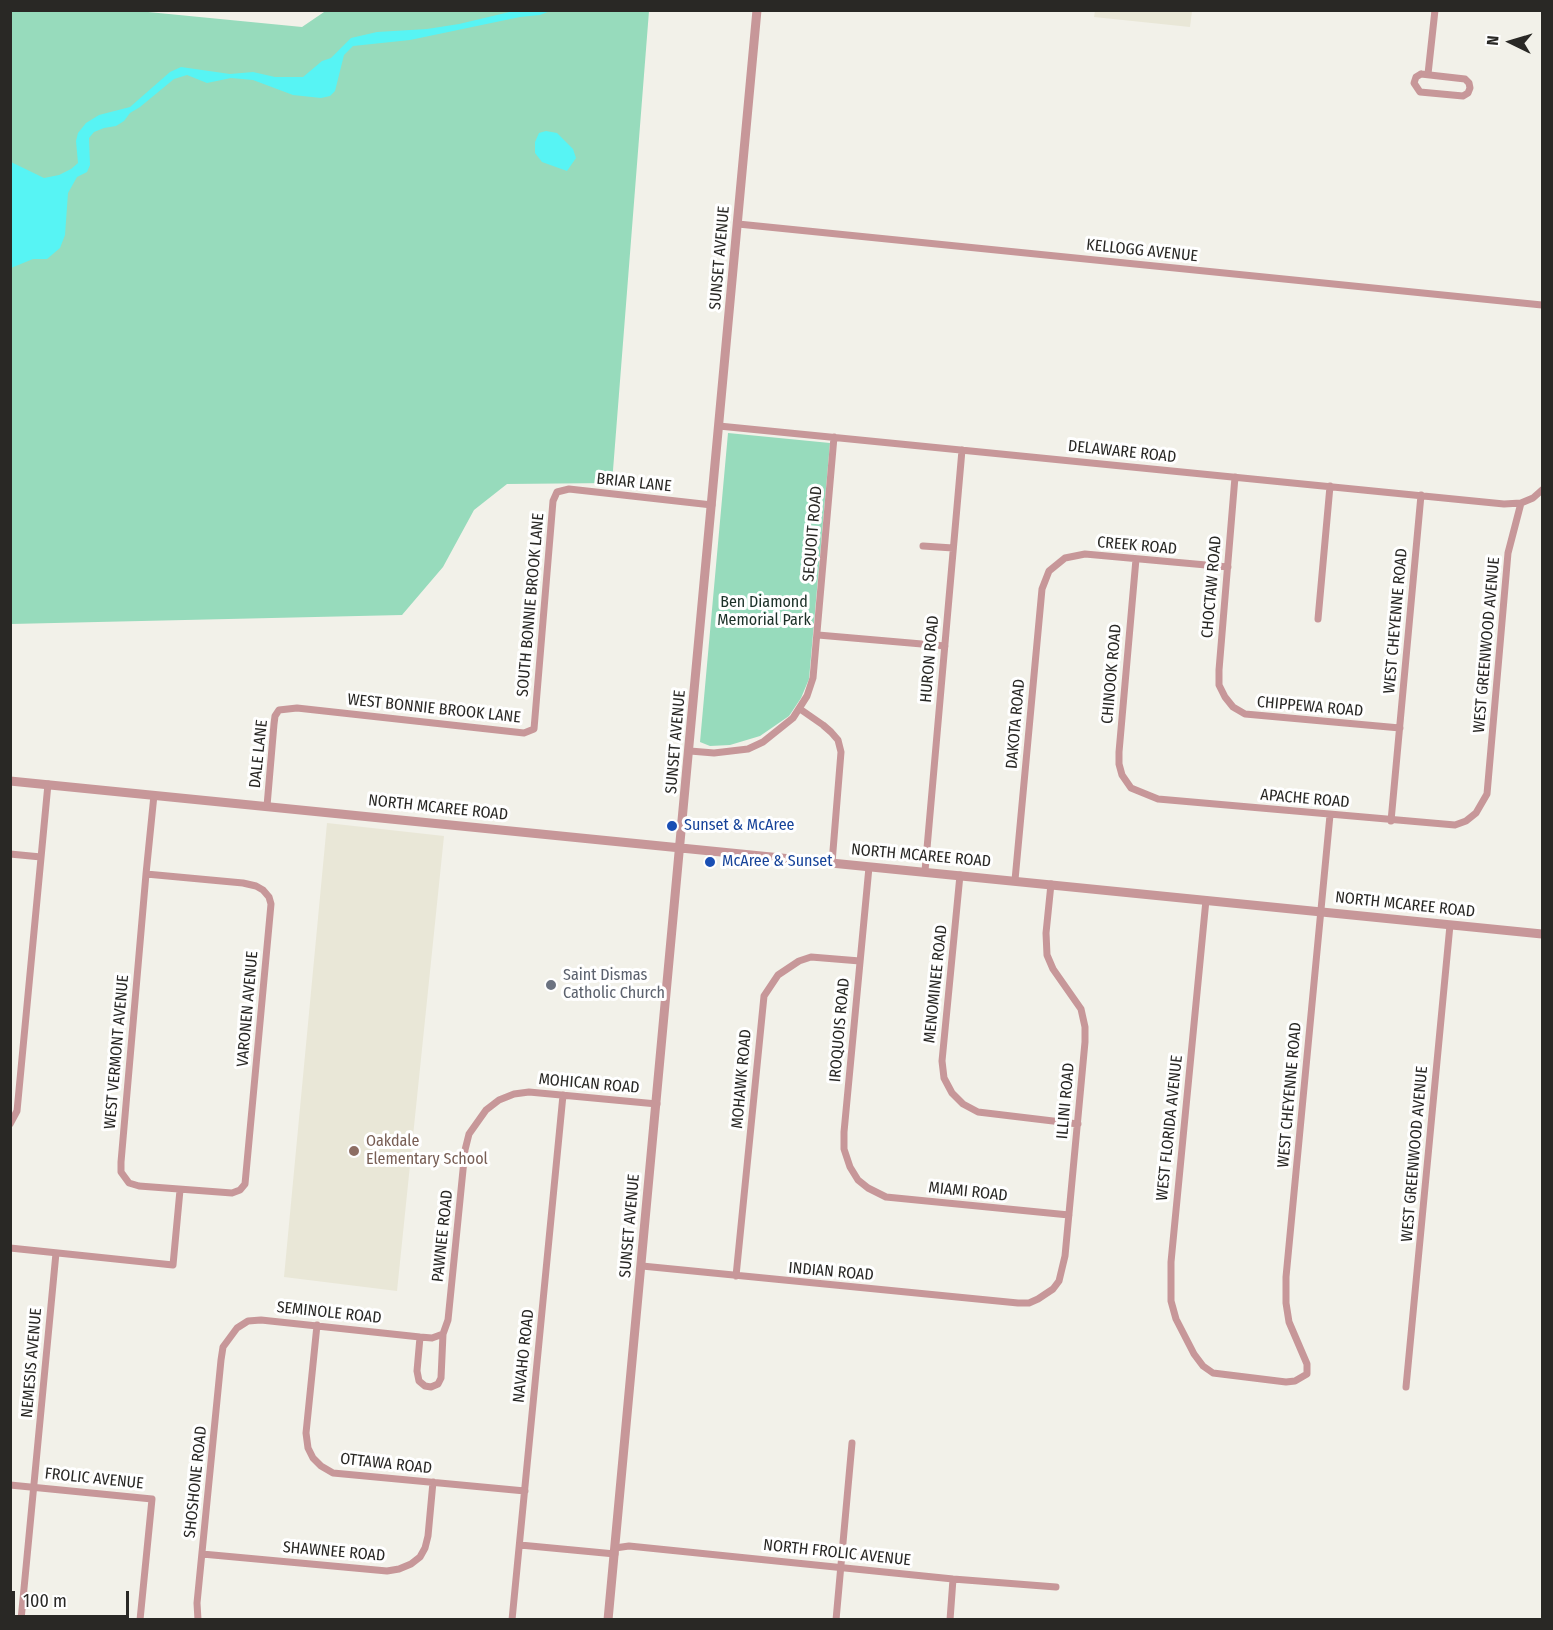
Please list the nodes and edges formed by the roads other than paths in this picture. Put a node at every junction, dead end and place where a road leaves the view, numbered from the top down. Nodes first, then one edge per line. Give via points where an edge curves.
1 (757, 10) edge
2 (1434, 10) edge
3 (1428, 74) junction
4 (738, 224) junction
5 (1542, 305) edge
6 (719, 426) junction
7 (834, 437) junction
8 (962, 450) junction
9 (1235, 477) junction
10 (1330, 486) junction
11 (1542, 490) edge
12 (555, 495) joint
13 (1420, 495) junction
14 (1521, 503) junction
15 (712, 505) junction
16 (923, 546) dead end
17 (953, 548) junction
18 (1136, 559) junction
19 (1228, 567) junction
20 (1049, 571) joint
21 (1318, 619) dead end
22 (818, 635) junction
23 (945, 646) junction
24 (1225, 697) joint
25 (800, 709) junction
26 (318, 711) joint
27 (536, 717) joint
28 (1400, 728) junction
29 (690, 750) junction
30 (10, 781) edge
31 (48, 784) junction
32 (1131, 788) joint
33 (154, 795) junction
34 (267, 806) junction
35 (1476, 813) joint
36 (1330, 815) junction
37 (1391, 821) junction
38 (681, 848) junction
39 (10, 854) edge
40 (41, 857) junction
41 (832, 863) junction
42 (869, 867) junction
43 (925, 871) junction
44 (146, 874) junction
45 (960, 875) junction
46 (1016, 880) junction
47 (1051, 884) junction
48 (1206, 900) junction
49 (1321, 912) junction
50 (1450, 925) junction
51 (1542, 934) edge
52 (860, 961) junction
53 (563, 1095) junction
54 (657, 1104) junction
55 (486, 1110) joint
56 (10, 1124) edge
57 (1078, 1124) junction
58 (868, 1188) joint
59 (180, 1190) junction
60 (1069, 1215) junction
61 (10, 1248) edge
62 (56, 1253) junction
63 (642, 1266) junction
64 (736, 1276) junction
65 (1018, 1303) joint
66 (317, 1325) junction
67 (443, 1334) junction
68 (420, 1337) junction
69 (224, 1347) joint
70 (1307, 1374) joint
71 (1406, 1386) dead end
72 (852, 1443) dead end
73 (433, 1482) junction
74 (10, 1485) edge
75 (34, 1487) junction
76 (525, 1491) junction
77 (520, 1545) junction
78 (615, 1551) junction
79 (202, 1554) junction
80 (841, 1566) junction
81 (954, 1579) junction
82 (1056, 1587) dead end
83 (21, 1620) edge
84 (140, 1620) edge
85 (198, 1620) edge
86 (512, 1620) edge
87 (608, 1620) edge
88 (836, 1620) edge
89 (950, 1620) edge

1 - 4 street, SUNSET AVENUE
2 - 3 street
3 - 3 street via 1465,79 1470,88 1463,96 1420,92 1414,83 1416,77
4 - 5 street, KELLOGG AVENUE
4 - 6 street, SUNSET AVENUE
6 - 7 street, DELAWARE ROAD
6 - 15 street, SUNSET AVENUE
7 - 8 street, DELAWARE ROAD
7 - 22 street, SEQUOIT ROAD
8 - 9 street, DELAWARE ROAD
8 - 17 street, HURON ROAD
9 - 10 street, DELAWARE ROAD
9 - 19 street, CHOCTAW ROAD
10 - 13 street, DELAWARE ROAD
10 - 21 street
11 - 14 street
12 - 15 street, BRIAR LANE via 569,489
12 - 27 street, SOUTH BONNIE BROOK LANE
13 - 14 street, DELAWARE ROAD
13 - 28 street, WEST CHEYENNE ROAD
14 - 35 street, WEST GREENWOOD AVENUE via 1509,553 1487,794
15 - 29 street, SUNSET AVENUE
16 - 17 street
17 - 23 street, HURON ROAD
18 - 19 street, CREEK ROAD
18 - 20 street, CREEK ROAD via 1075,555
18 - 32 street, CHINOOK ROAD via 1119,752 1122,775
19 - 24 street, CHOCTAW ROAD via 1219,670 1219,685
20 - 46 street, DAKOTA ROAD via 1042,589
22 - 23 street
22 - 25 street, SEQUOIT ROAD via 813,678
23 - 43 street, HURON ROAD
24 - 28 street, CHIPPEWA ROAD via 1245,714
25 - 29 street via 778,731 748,749 714,753
25 - 41 street via 831,732 841,752
26 - 27 street, WEST BONNIE BROOK LANE via 524,733 534,729
26 - 34 street, DALE LANE via 286,708 275,716
28 - 37 street, WEST CHEYENNE ROAD
29 - 38 street, SUNSET AVENUE
30 - 31 street, NORTH MCAREE ROAD
31 - 33 street, NORTH MCAREE ROAD
31 - 40 street
32 - 36 street, APACHE ROAD via 1158,799
33 - 34 street, NORTH MCAREE ROAD
33 - 44 street, WEST VERMONT AVENUE
34 - 38 street, NORTH MCAREE ROAD
35 - 37 street, APACHE ROAD via 1455,825
36 - 37 street, APACHE ROAD
36 - 49 street, WEST CHEYENNE ROAD
38 - 41 street, NORTH MCAREE ROAD
38 - 54 street, SUNSET AVENUE
39 - 40 street
40 - 56 street via 17,1111
41 - 42 street, NORTH MCAREE ROAD
42 - 43 street, NORTH MCAREE ROAD
42 - 52 street, IROQUOIS ROAD
43 - 45 street, NORTH MCAREE ROAD
44 - 59 street, WEST VERMONT AVENUE via 121,1172 129,1183
44 - 59 street, VARONEN AVENUE via 256,886 271,904 245,1184 232,1193
45 - 46 street, NORTH MCAREE ROAD
45 - 57 street, MENOMINEE ROAD via 942,1061 944,1078 952,1093 978,1113
46 - 47 street, NORTH MCAREE ROAD
47 - 48 street, NORTH MCAREE ROAD
47 - 57 street, ILLINI ROAD via 1047,955 1080,1009 1085,1027
48 - 49 street, NORTH MCAREE ROAD
48 - 70 street, WEST FLORIDA AVENUE via 1171,1301 1194,1354 1213,1373 1286,1382
49 - 50 street, NORTH MCAREE ROAD
49 - 70 street, WEST CHEYENNE ROAD via 1286,1277 1289,1322 1306,1358
50 - 51 street, NORTH MCAREE ROAD
50 - 71 street, WEST GREENWOOD AVENUE
52 - 58 street, IROQUOIS ROAD via 844,1149 850,1167
52 - 64 street, MOHAWK ROAD via 811,957 799,961 778,975 764,996
53 - 54 street, MOHICAN ROAD
53 - 55 street, MOHICAN ROAD via 514,1094
53 - 76 street, NAVAHO ROAD
54 - 63 street, SUNSET AVENUE
55 - 67 street, PAWNEE ROAD via 469,1134 465,1150 448,1320
57 - 60 street, ILLINI ROAD
58 - 60 street, MIAMI ROAD via 886,1197
59 - 62 street via 173,1265
60 - 65 street, ILLINI ROAD via 1059,1281 1038,1299
61 - 62 street
62 - 75 street, NEMESIS AVENUE
63 - 64 street, INDIAN ROAD
63 - 78 street, SUNSET AVENUE
64 - 65 street, INDIAN ROAD
66 - 68 street, SEMINOLE ROAD
66 - 69 street, SEMINOLE ROAD via 248,1322 237,1328
66 - 73 street, OTTAWA ROAD via 306,1433 313,1458 333,1473
67 - 68 street, SEMINOLE ROAD
67 - 68 street, PAWNEE ROAD via 441,1378 431,1387 419,1381
69 - 79 street, SHOSHONE ROAD
72 - 80 street
73 - 76 street, OTTAWA ROAD
73 - 79 street, SHAWNEE ROAD via 425,1548 420,1557 399,1569
74 - 75 street
75 - 83 street, NEMESIS AVENUE
75 - 84 street, FROLIC AVENUE via 152,1499
76 - 77 street, NAVAHO ROAD
77 - 78 street, NORTH FROLIC AVENUE
77 - 86 street, NAVAHO ROAD
78 - 80 street, NORTH FROLIC AVENUE via 629,1546
78 - 87 street, SUNSET AVENUE
79 - 85 street, SHOSHONE ROAD
80 - 81 street, NORTH FROLIC AVENUE
80 - 88 street
81 - 82 street, NORTH FROLIC AVENUE
81 - 89 street

